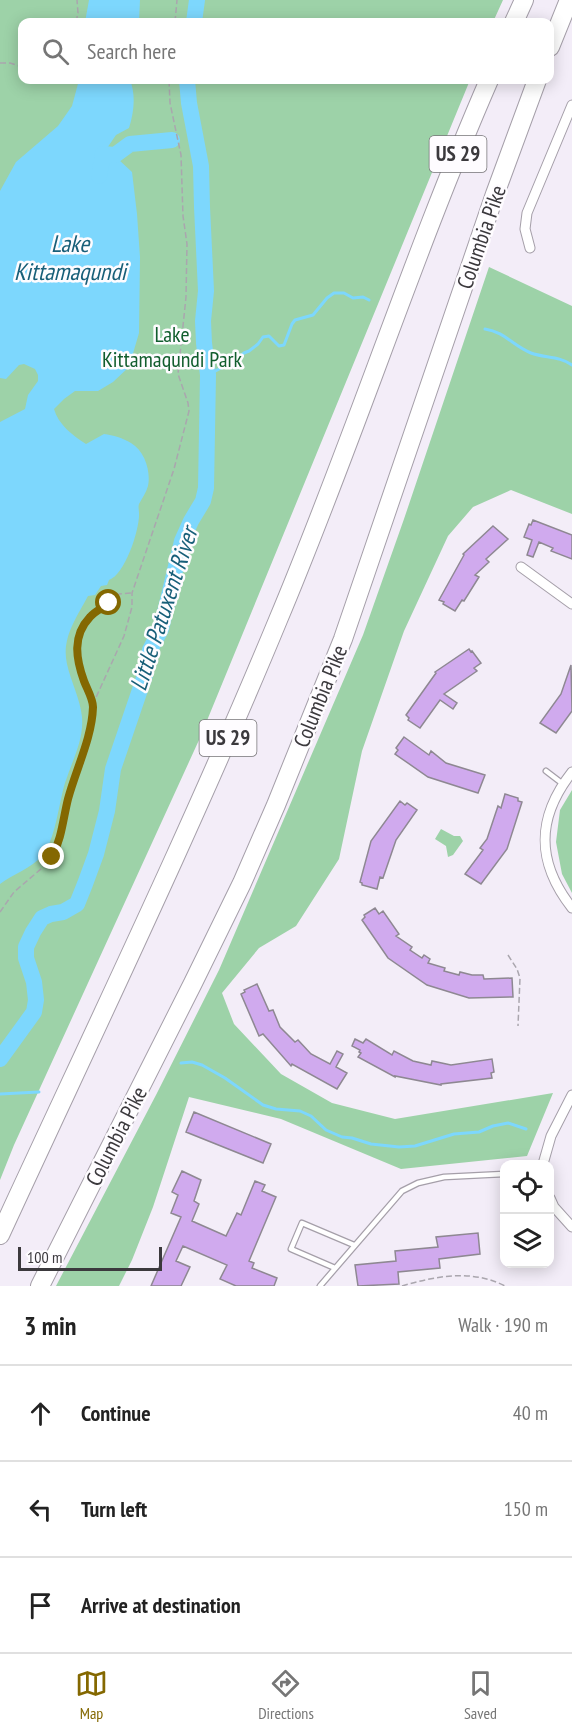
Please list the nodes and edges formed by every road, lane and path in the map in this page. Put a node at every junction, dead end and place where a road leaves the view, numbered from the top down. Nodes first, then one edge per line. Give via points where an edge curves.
1 (77, 0) edge
2 (177, 0) edge
3 (524, 0) edge
4 (569, 0) edge
5 (77, 18) edge
6 (175, 18) edge
7 (516, 18) edge
8 (554, 35) edge
9 (0, 63) edge
10 (18, 66) edge
11 (169, 84) edge
12 (487, 84) edge
13 (536, 84) edge
14 (572, 105) edge
15 (530, 248) dead end
16 (521, 567) dead end
17 (132, 593) junction
18 (572, 604) edge
19 (93, 704) junction
20 (546, 771) dead end
21 (572, 772) edge
22 (563, 784) junction
23 (572, 908) edge
24 (0, 912) edge
25 (508, 955) dead end
26 (518, 1026) dead end
27 (572, 1095) edge
28 (544, 1160) edge
29 (500, 1174) edge
30 (554, 1207) edge
31 (572, 1227) edge
32 (0, 1235) edge
33 (354, 1245) junction
34 (335, 1268) junction
35 (40, 1286) edge
36 (320, 1286) edge
37 (402, 1286) edge
38 (505, 1286) edge

1 - 5 path
2 - 6 path
3 - 7 highway
4 - 8 highway
9 - 10 path
11 - 17 path via 181,154 187,244 178,374 189,411 174,469
12 - 32 highway, US 29 via 279,619
13 - 35 highway, Columbia Pike / US 29 via 343,639 280,795 242,883
14 - 15 street via 527,213 525,229
16 - 18 street
17 - 19 path via 124,636
17 - 19 path via 119,594 92,615 80,635 77,659
19 - 24 path via 57,848 48,863 14,892
20 - 22 lane
21 - 22 street
22 - 23 street via 547,820 546,857
25 - 26 path via 520,978
27 - 28 street via 551,1136
29 - 33 lane via 444,1177 418,1183 402,1191
30 - 31 street
33 - 34 lane
33 - 34 lane via 302,1223 291,1249
34 - 36 lane
37 - 38 path via 449,1275 479,1276

